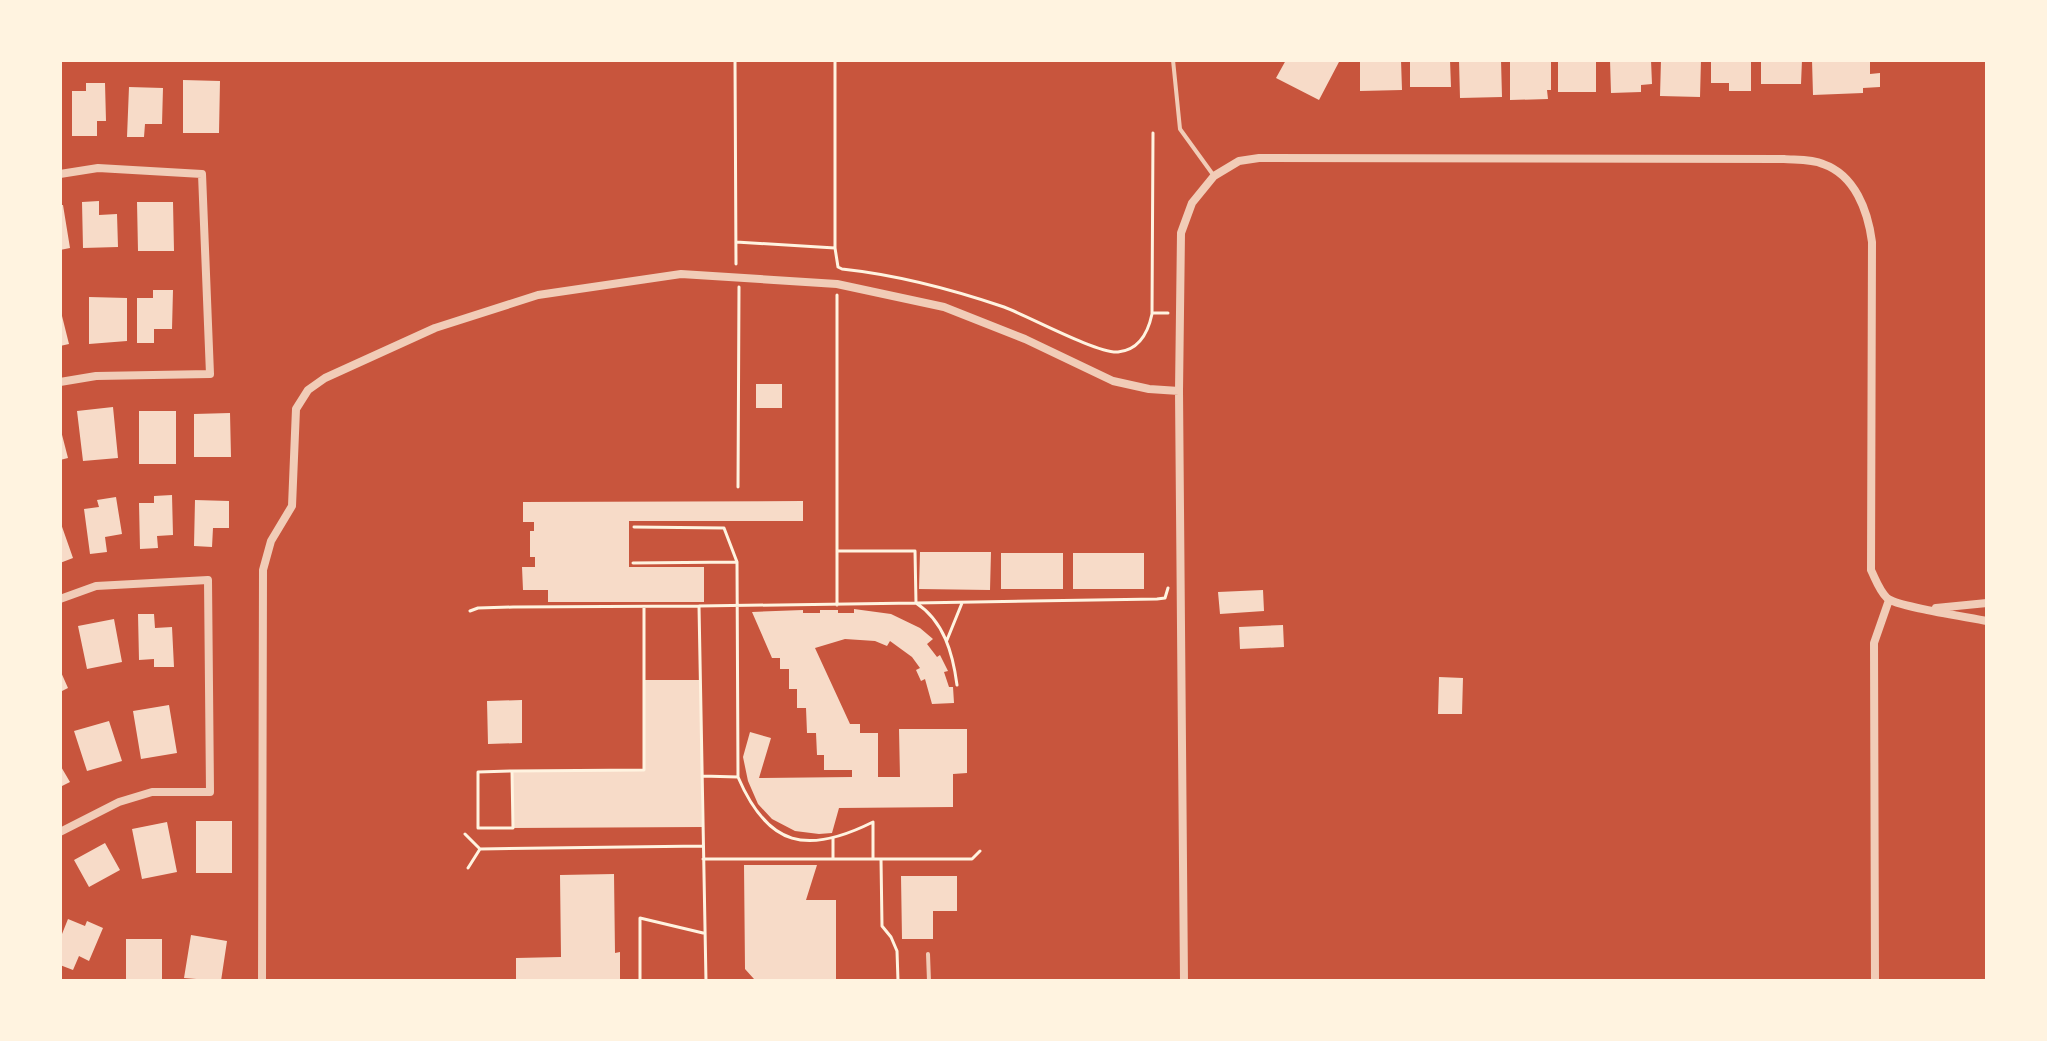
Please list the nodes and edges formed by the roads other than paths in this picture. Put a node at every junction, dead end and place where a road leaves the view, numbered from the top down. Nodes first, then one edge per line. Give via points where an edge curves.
1 (1173, 60) edge
2 (60, 174) edge
3 (1214, 176) junction
4 (60, 382) edge
5 (1179, 391) junction
6 (60, 599) edge
7 (1889, 600) junction
8 (1987, 603) edge
9 (1928, 609) junction
10 (1987, 621) edge
11 (60, 832) edge
12 (928, 954) dead end
13 (262, 981) edge
14 (929, 981) edge
15 (1184, 981) edge
16 (1875, 981) edge

1 - 3 lane via 1180,129
2 - 4 street via 98,168 202,174 210,374 96,376
3 - 5 street via 1192,203 1181,233
3 - 7 street via 1239,161 1259,158 1784,159 1821,162 1842,174 1855,189 1872,242 1871,570
5 - 13 street via 1113,381 944,307 837,284 681,274 538,295 435,328 325,378 308,390 296,409 292,506 271,541 262,580
5 - 15 street
6 - 11 street via 96,586 208,580 210,792 152,792
7 - 9 street
7 - 16 street via 1874,643
8 - 9 street
9 - 10 street
12 - 14 lane

